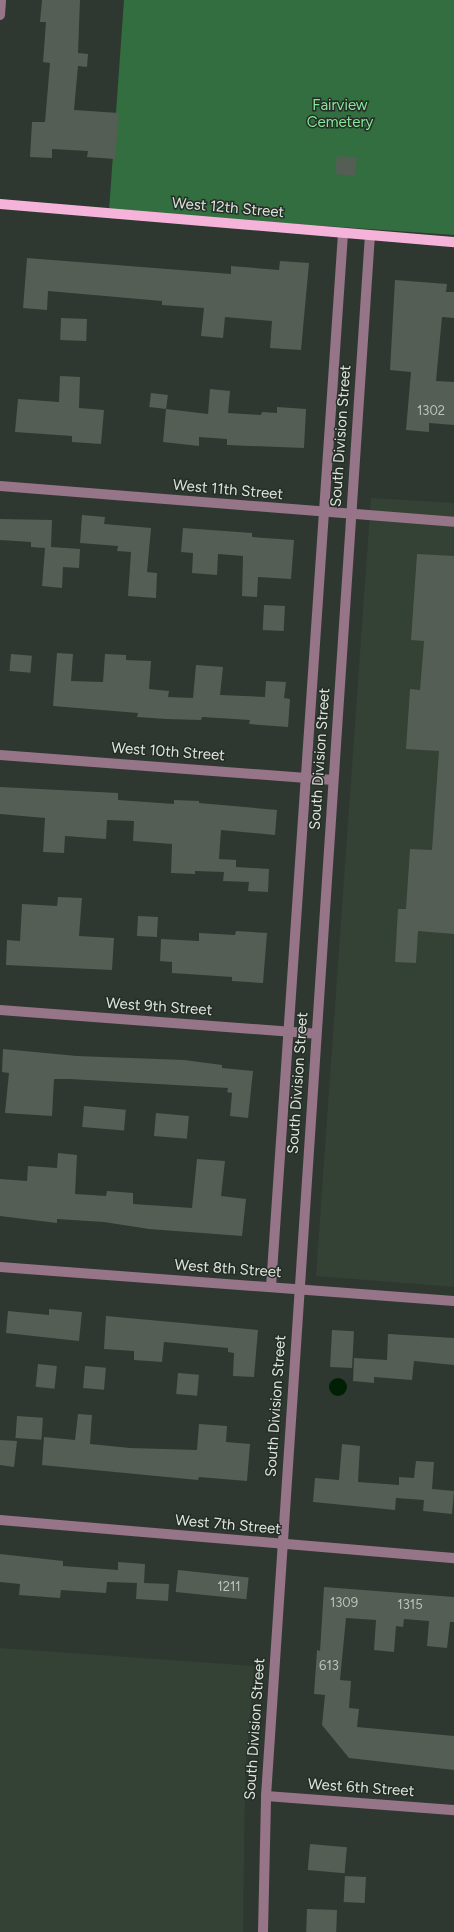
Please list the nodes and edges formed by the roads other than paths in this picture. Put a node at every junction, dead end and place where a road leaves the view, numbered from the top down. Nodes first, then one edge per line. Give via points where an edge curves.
1 (1, 0) edge
2 (0, 15) edge
3 (0, 204) edge
4 (343, 234) junction
5 (370, 236) junction
6 (454, 242) edge
7 (0, 486) edge
8 (324, 513) junction
9 (351, 514) junction
10 (454, 522) edge
11 (0, 755) edge
12 (306, 778) junction
13 (333, 780) junction
14 (0, 1010) edge
15 (288, 1032) junction
16 (316, 1034) junction
17 (0, 1267) edge
18 (271, 1287) junction
19 (299, 1290) junction
20 (454, 1301) edge
21 (0, 1520) edge
22 (282, 1544) junction
23 (454, 1558) edge
24 (266, 1796) junction
25 (454, 1810) edge
26 (264, 1932) edge

1 - 2 street
3 - 4 main road, West 12th Street
4 - 5 main road, West 12th Street
4 - 8 street, South Division Street
5 - 6 main road, West 12th Street
5 - 9 street, South Division Street
7 - 8 street, West 11th Street
8 - 9 street, West 11th Street
8 - 12 street, South Division Street
9 - 10 street, West 11th Street
9 - 13 street, South Division Street
11 - 12 street, West 10th Street
12 - 13 street, West 10th Street
12 - 15 street, South Division Street
13 - 16 street, South Division Street
14 - 15 street, West 9th Street
15 - 16 street, West 9th Street
15 - 18 street, South Division Street
16 - 19 street, South Division Street
17 - 18 street, West 8th Street
18 - 19 street, West 8th Street
19 - 20 street, West 8th Street
19 - 22 street, South Division Street
21 - 22 street, West 7th Street
22 - 23 street, West 7th Street
22 - 24 street, South Division Street
24 - 25 street, West 6th Street
24 - 26 street, South Division Street

